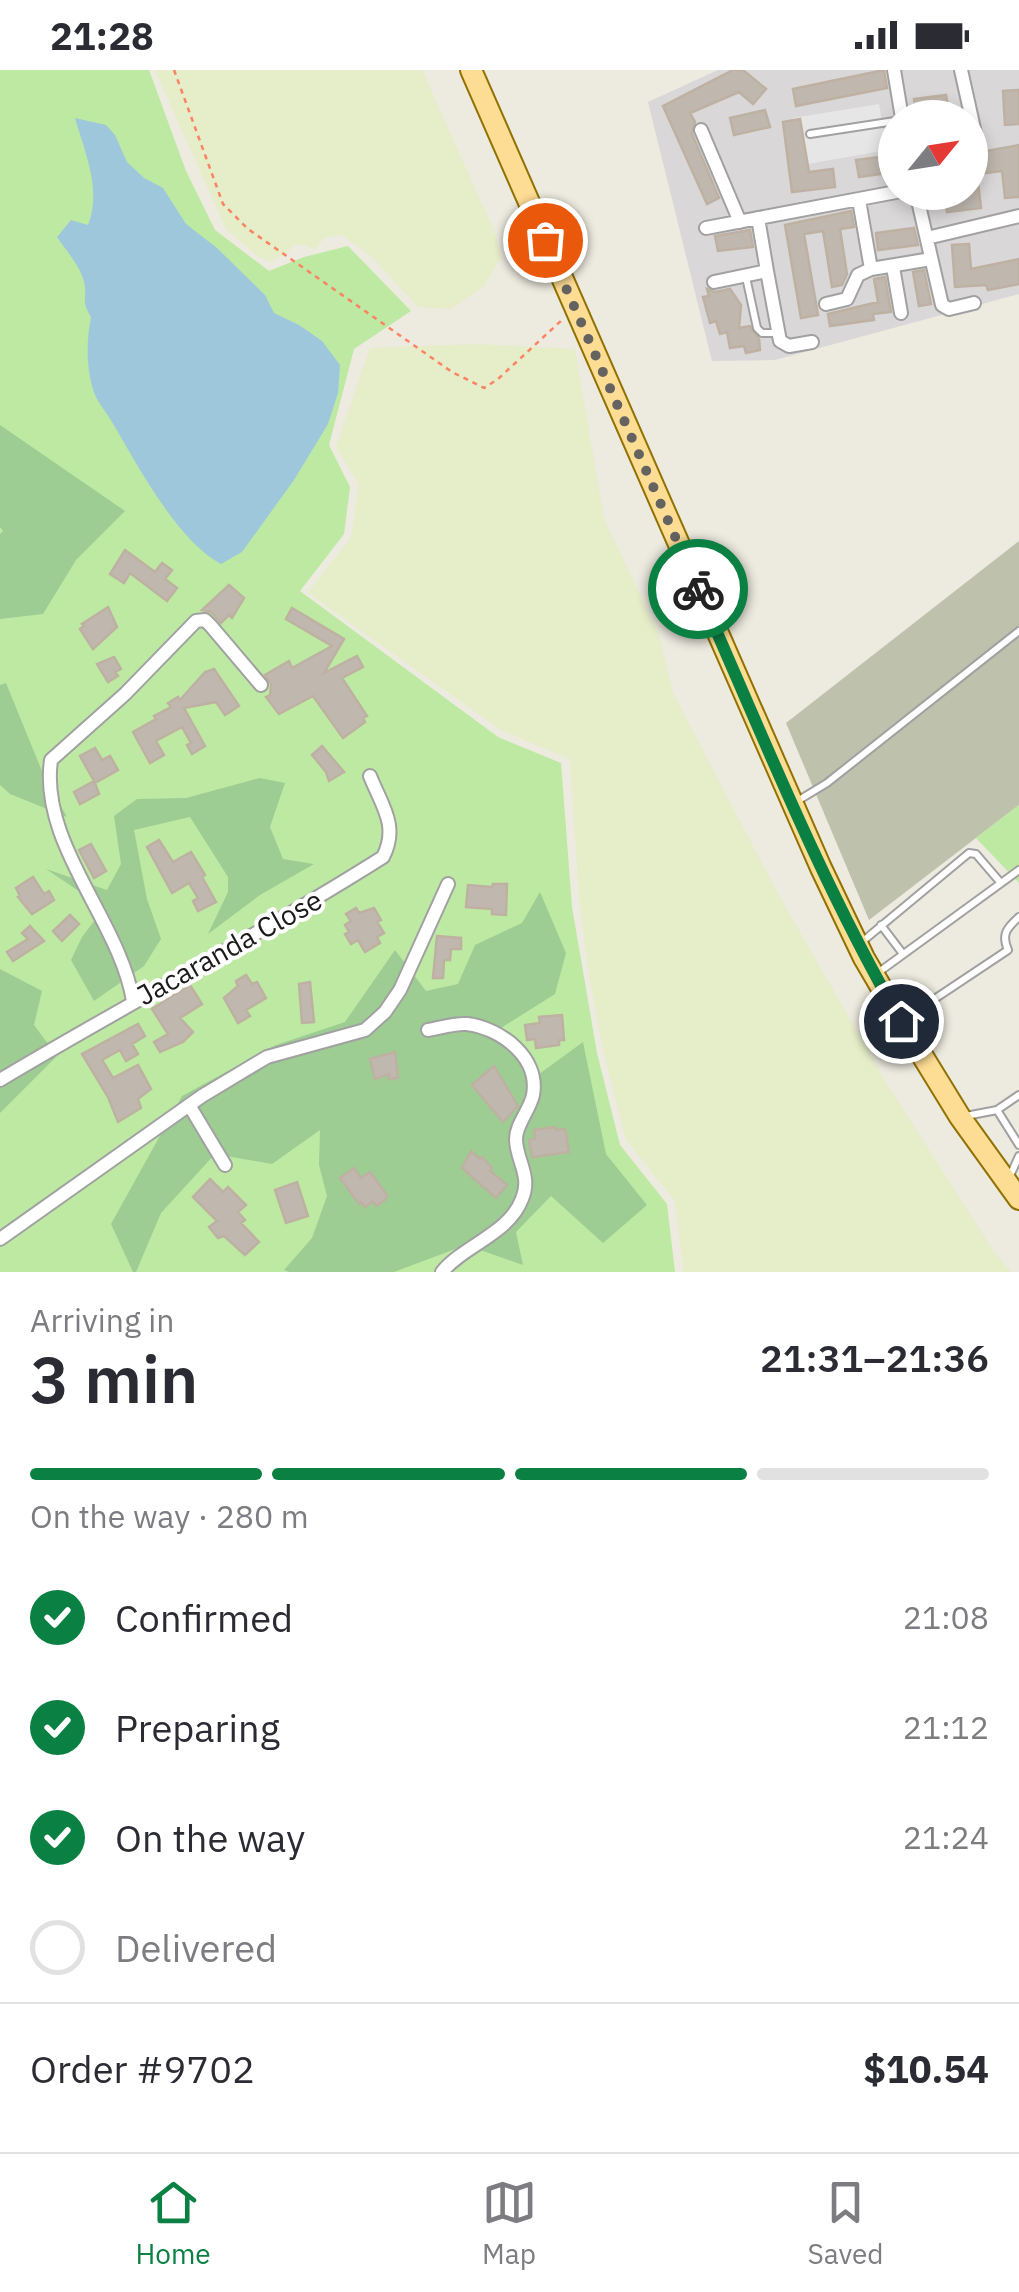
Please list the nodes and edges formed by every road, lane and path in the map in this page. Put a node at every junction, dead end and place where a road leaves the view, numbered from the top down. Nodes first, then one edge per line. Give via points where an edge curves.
1 (174, 70) edge
2 (471, 70) edge
3 (894, 70) edge
4 (961, 70) edge
5 (899, 100) edge
6 (968, 100) edge
7 (878, 123) edge
8 (701, 130) dead end
9 (810, 134) dead end
10 (878, 196) edge
11 (859, 200) junction
12 (920, 210) edge
13 (1019, 216) edge
14 (758, 218) junction
15 (740, 222) junction
16 (706, 228) dead end
17 (926, 238) junction
18 (931, 259) junction
19 (892, 266) junction
20 (871, 269) junction
21 (767, 271) junction
22 (746, 275) junction
23 (714, 282) dead end
24 (974, 303) dead end
25 (826, 304) dead end
26 (575, 308) junction
27 (900, 313) dead end
28 (778, 333) junction
29 (812, 342) dead end
30 (1019, 631) edge
31 (261, 685) dead end
32 (370, 776) dead end
33 (793, 803) junction
34 (1019, 870) edge
35 (1000, 882) junction
36 (448, 884) dead end
37 (1019, 917) edge
38 (881, 925) junction
39 (858, 945) junction
40 (1008, 950) junction
41 (903, 954) junction
42 (1016, 954) dead end
43 (874, 976) junction
44 (133, 1001) junction
45 (901, 1021) junction
46 (428, 1030) dead end
47 (0, 1080) edge
48 (1019, 1095) edge
49 (189, 1105) junction
50 (996, 1110) junction
51 (960, 1117) junction
52 (1019, 1146) edge
53 (1019, 1156) edge
54 (225, 1165) dead end
55 (1013, 1191) edge
56 (0, 1238) edge
57 (442, 1272) edge

1 - 26 path via 223,204 248,229 452,372 484,388
2 - 26 main road
3 - 5 street
4 - 6 street
7 - 9 lane
8 - 15 street
10 - 11 street
11 - 14 street
11 - 20 street
12 - 17 street
13 - 17 street
14 - 15 street
14 - 21 street
15 - 16 street
17 - 18 street
18 - 19 street
18 - 24 street via 945,308
19 - 20 street
19 - 27 street
20 - 25 street via 858,275 847,299
21 - 22 street
21 - 28 street
22 - 23 street
22 - 28 lane via 757,328
26 - 33 main road
28 - 29 street via 789,346
30 - 33 lane
31 - 44 street via 205,620 196,621 51,760 49,787 64,841
32 - 44 street, Jacaranda Close via 392,829 383,857
33 - 39 main road
34 - 35 lane
35 - 38 lane via 970,854
35 - 41 lane
36 - 49 street via 400,990 364,1030 267,1057
37 - 40 lane via 1006,929
38 - 39 lane
38 - 41 lane
39 - 43 main road
40 - 42 lane
40 - 45 lane
41 - 43 lane
43 - 45 main road
44 - 47 street, Jacaranda Close
45 - 51 main road
46 - 57 street via 463,1024 493,1030 525,1056 533,1076 533,1096 516,1138 526,1174 522,1200 507,1221
48 - 50 lane
49 - 54 street
49 - 56 street
50 - 51 lane
50 - 52 lane
51 - 55 main road
53 - 55 lane

